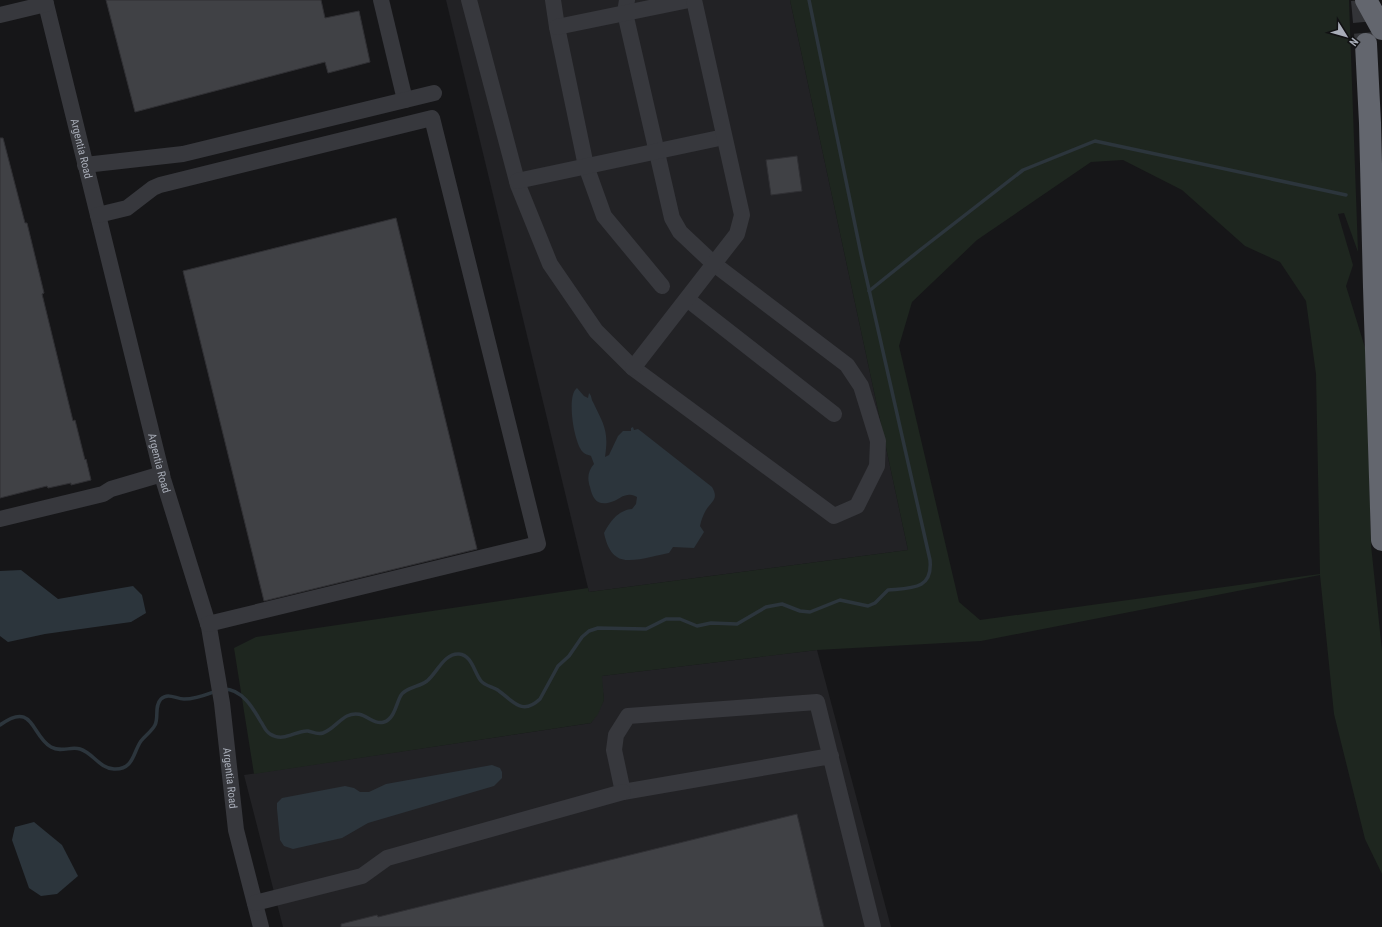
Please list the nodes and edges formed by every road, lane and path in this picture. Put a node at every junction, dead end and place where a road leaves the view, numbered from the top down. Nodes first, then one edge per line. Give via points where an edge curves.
1 (381, 0) edge
2 (469, 0) edge
3 (553, 0) edge
4 (690, 0) edge
5 (694, 0) edge
6 (1366, 0) edge
7 (45, 2) edge
8 (626, 6) edge
9 (0, 15) edge
10 (556, 27) junction
11 (1382, 29) edge
12 (1366, 44) tunnel mouth
13 (434, 93) dead end
14 (406, 100) junction
15 (724, 137) junction
16 (657, 152) junction
17 (85, 165) junction
18 (586, 166) junction
19 (517, 181) junction
20 (98, 215) junction
21 (714, 264) junction
22 (662, 286) dead end
23 (687, 299) junction
24 (633, 368) junction
25 (834, 414) dead end
26 (162, 474) junction
27 (0, 519) edge
28 (1382, 540) edge
29 (208, 624) junction
30 (831, 756) junction
31 (624, 792) junction
32 (255, 903) junction
33 (261, 927) edge
34 (873, 927) edge

1 - 14 street
2 - 19 street
3 - 10 street
4 - 8 street
5 - 15 street
6 - 11 highway
7 - 9 street
7 - 17 street, Argentia Road
8 - 10 street
8 - 16 street
10 - 18 street
12 - 28 highway
13 - 14 street
14 - 17 street via 189,153
15 - 16 street
15 - 21 street via 742,215 738,234
16 - 18 street
16 - 21 street via 672,218 680,232
17 - 20 street, Argentia Road
18 - 19 street
18 - 22 street via 604,216
19 - 24 street via 550,264 596,331
20 - 26 street, Argentia Road
20 - 29 street via 128,208 160,185 432,118 538,544
21 - 23 street
21 - 24 street via 847,365 861,386 878,441 877,466 857,506 834,516
23 - 24 street
23 - 25 street
26 - 27 street via 102,494
26 - 29 street, Argentia Road
29 - 32 street, Argentia Road via 222,703 236,830
30 - 31 street
30 - 31 street via 817,702 628,716 616,735 614,750
30 - 34 street
31 - 32 street via 387,858 362,876
32 - 33 street, Argentia Road

